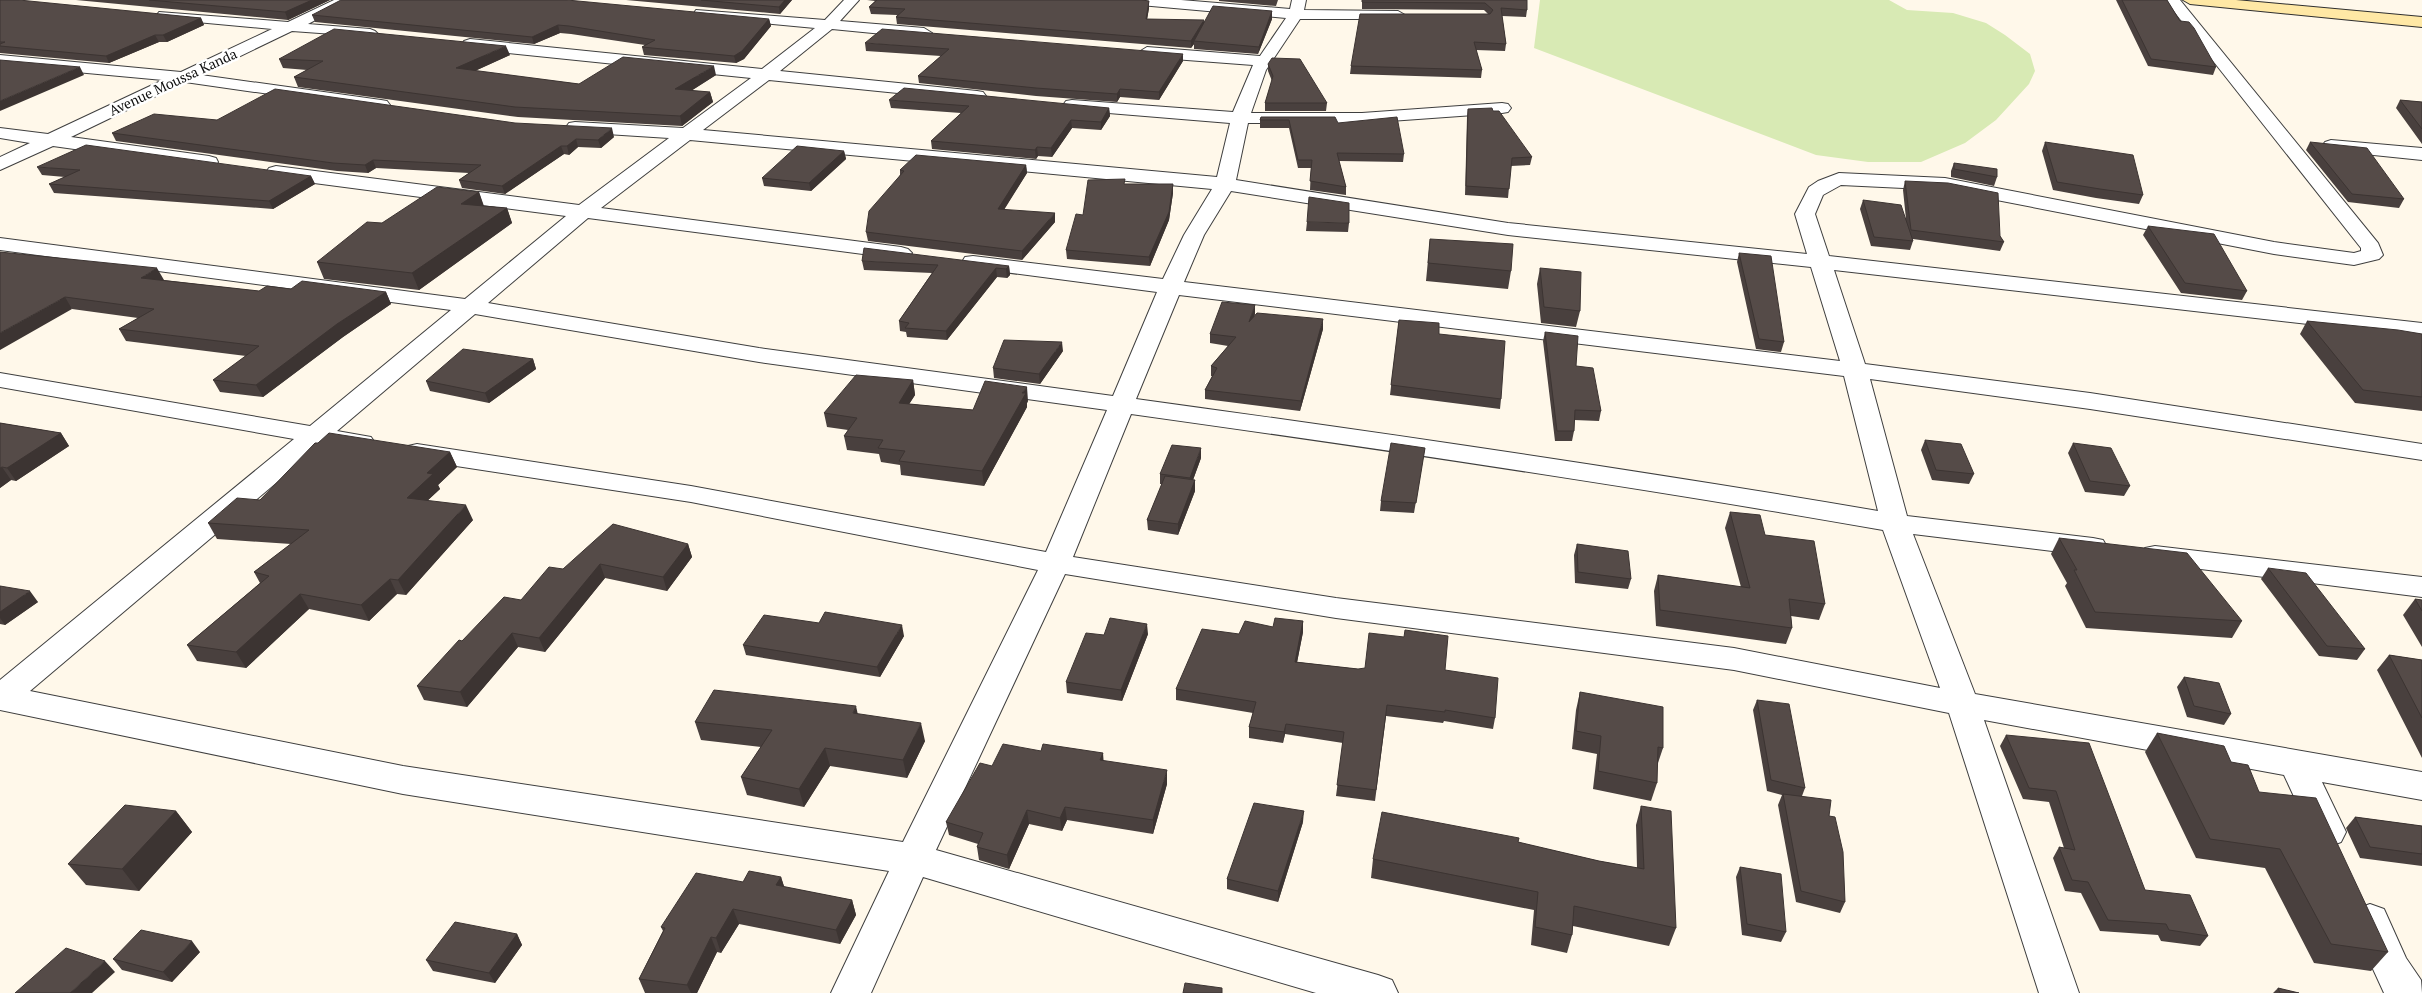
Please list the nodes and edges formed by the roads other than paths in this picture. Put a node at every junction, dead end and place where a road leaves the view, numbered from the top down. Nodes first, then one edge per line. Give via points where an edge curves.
1 (346, 0) edge
2 (852, 0) edge
3 (1130, 0) edge
4 (2172, 0) edge
5 (2190, 0) edge
6 (1297, 7) edge
7 (685, 11) edge
8 (145, 14) edge
9 (1415, 15) edge
10 (2422, 22) edge
11 (828, 24) junction
12 (289, 28) junction
13 (938, 34) edge
14 (387, 35) edge
15 (453, 42) edge
16 (1135, 51) edge
17 (0, 60) edge
18 (1262, 60) junction
19 (766, 74) junction
20 (182, 77) junction
21 (996, 98) edge
22 (1056, 104) edge
23 (398, 107) edge
24 (1502, 108) dead end
25 (1240, 118) junction
26 (558, 126) edge
27 (0, 133) edge
28 (686, 134) junction
29 (52, 139) junction
30 (2303, 143) junction
31 (2422, 154) edge
32 (0, 164) edge
33 (1225, 184) junction
34 (582, 213) junction
35 (0, 244) edge
36 (918, 255) edge
37 (957, 260) edge
38 (1822, 262) junction
39 (1171, 286) junction
40 (468, 306) junction
41 (2422, 330) edge
42 (1855, 370) junction
43 (0, 380) edge
44 (1120, 404) junction
45 (315, 435) junction
46 (2422, 452) edge
47 (1896, 523) junction
48 (1056, 563) junction
49 (2422, 587) edge
50 (0, 697) edge
51 (1962, 704) junction
52 (2296, 763) junction
53 (2422, 786) edge
54 (913, 859) junction
55 (851, 993) edge
56 (1378, 993) edge
57 (2059, 993) edge
58 (2407, 993) edge

1 - 12 street, Avenue Moussa Kanda
2 - 11 street
3 - 6 street
4 - 30 street
5 - 10 street
6 - 9 street
6 - 18 street
7 - 11 street
8 - 12 street
11 - 13 street
11 - 19 street
12 - 14 street
12 - 20 street, Avenue Moussa Kanda
15 - 19 street
16 - 18 street
17 - 20 street
18 - 25 street
19 - 21 street
19 - 28 street
20 - 23 street
20 - 29 street, Avenue Moussa Kanda
22 - 25 street
24 - 25 street via 1362,118
25 - 33 street
26 - 28 street
27 - 29 street
28 - 33 street
28 - 34 street
29 - 32 street, Avenue Moussa Kanda
29 - 34 street
30 - 31 street
30 - 38 street via 2371,246 2372,255 2354,259 2274,248 1945,184 1839,179 1813,192 1805,214
33 - 38 street via 1508,229
33 - 39 street via 1194,235
34 - 36 street
34 - 40 street
35 - 40 street
37 - 39 street
38 - 41 street
38 - 42 street
39 - 42 street
39 - 44 street
40 - 44 street via 759,355
40 - 45 street
42 - 46 street via 2090,401
42 - 47 street
43 - 45 street
44 - 47 street via 1717,492
44 - 48 street
45 - 48 street via 691,494
45 - 50 street
47 - 49 street
47 - 51 street
48 - 51 street via 1336,608 1734,659
48 - 54 street
50 - 54 street via 404,780
51 - 52 street
51 - 57 street
52 - 53 street
52 - 58 street via 2392,970
54 - 55 street
54 - 56 street

